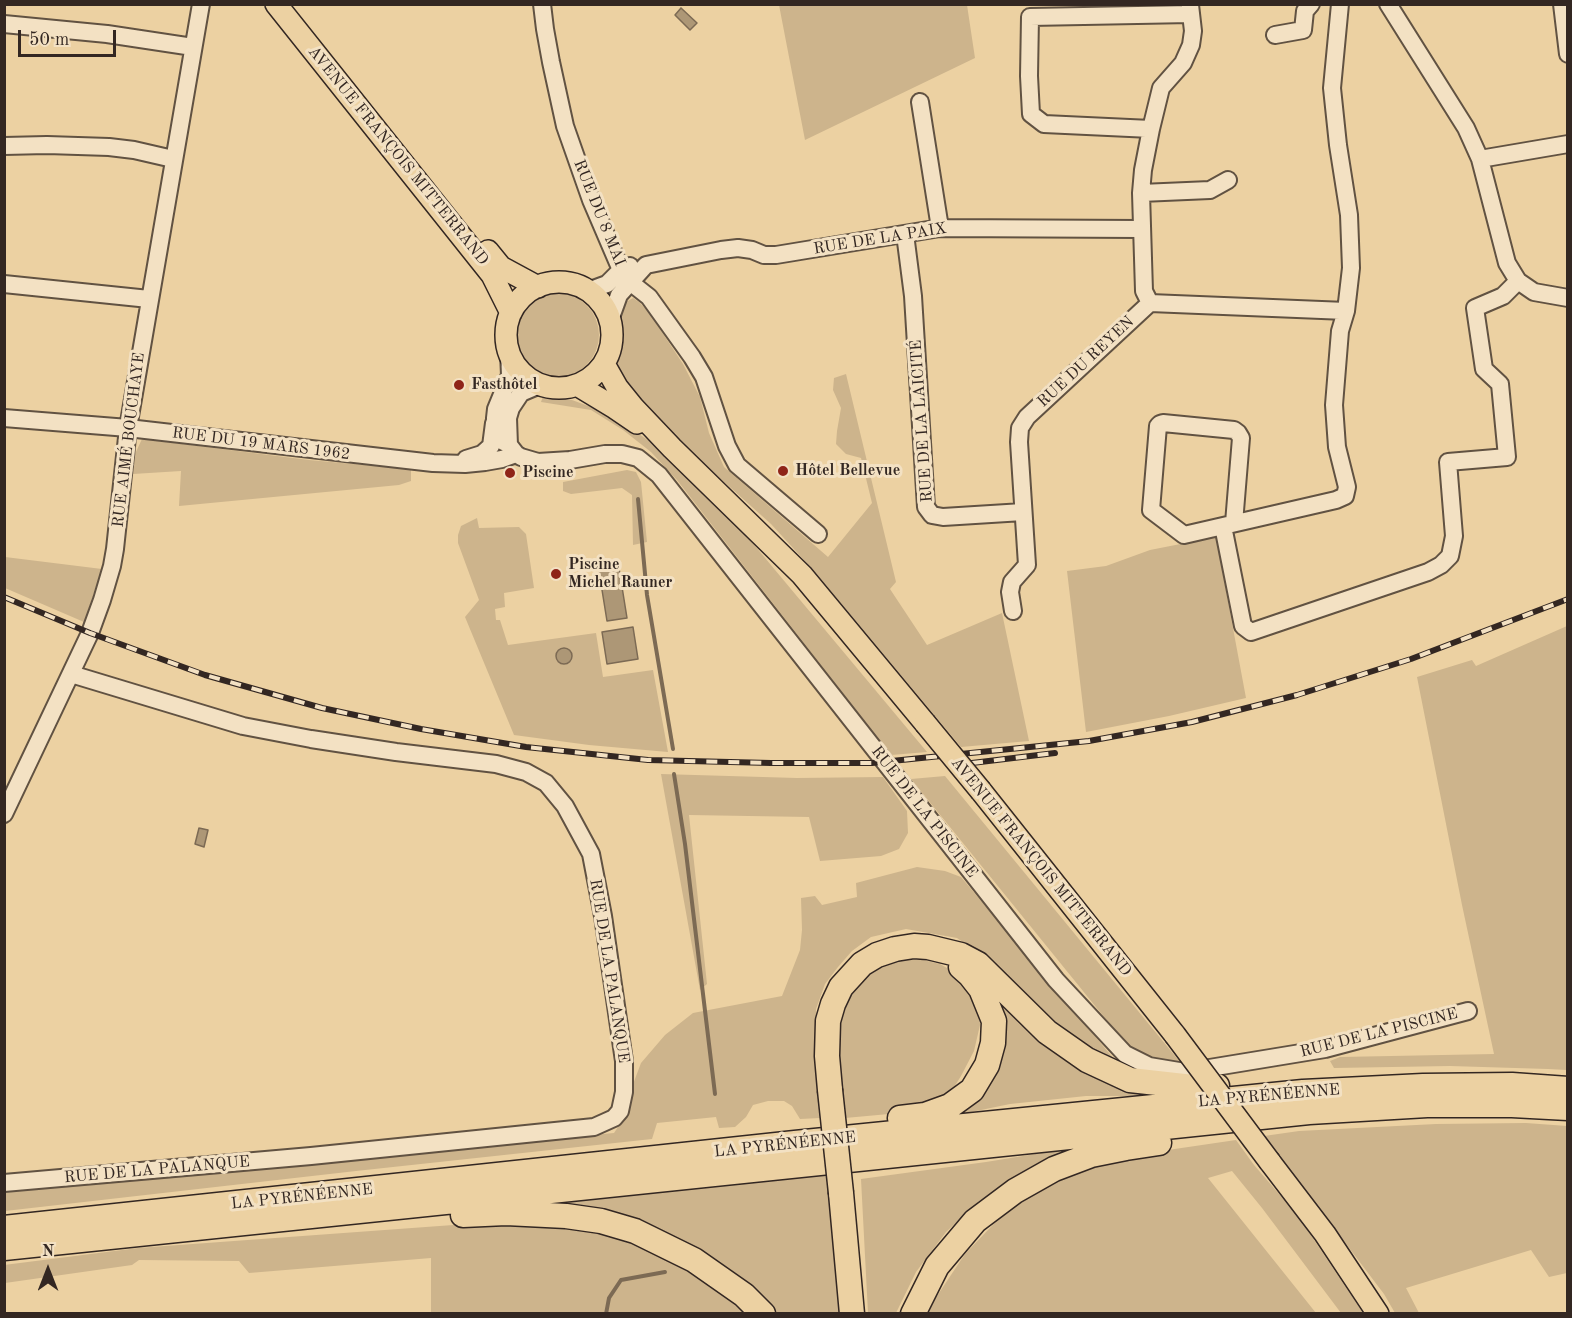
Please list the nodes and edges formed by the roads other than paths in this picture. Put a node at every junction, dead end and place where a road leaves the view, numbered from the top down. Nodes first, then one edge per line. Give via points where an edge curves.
1 (201, 4) edge
2 (276, 4) edge
3 (293, 4) edge
4 (542, 4) edge
5 (1311, 4) edge
6 (1340, 4) edge
7 (1388, 4) edge
8 (1562, 4) edge
9 (1190, 9) edge
10 (4, 24) edge
11 (1275, 35) dead end
12 (193, 47) junction
13 (1568, 54) edge
14 (920, 102) dead end
15 (1151, 129) junction
16 (1568, 144) edge
17 (4, 146) edge
18 (174, 159) junction
19 (1480, 159) junction
20 (1228, 180) dead end
21 (1141, 193) junction
22 (940, 228) junction
23 (1141, 229) junction
24 (905, 234) junction
25 (626, 276) junction
26 (1518, 281) junction
27 (4, 284) edge
28 (537, 287) junction
29 (588, 291) junction
30 (1568, 298) edge
31 (149, 299) junction
32 (1150, 303) junction
33 (1346, 311) junction
34 (511, 312) junction
35 (610, 320) junction
36 (509, 353) junction
37 (604, 364) junction
38 (540, 385) junction
39 (576, 385) junction
40 (495, 417) junction
41 (4, 418) edge
42 (128, 428) junction
43 (672, 448) junction
44 (513, 449) junction
45 (433, 464) junction
46 (1023, 512) junction
47 (1229, 524) junction
48 (818, 534) dead end
49 (1013, 611) dead end
50 (71, 674) junction
51 (4, 814) edge
52 (928, 947) junction
53 (1468, 1011) dead end
54 (1568, 1089) edge
55 (1303, 1092) junction
56 (1568, 1108) edge
57 (1268, 1116) junction
58 (795, 1143) junction
59 (4, 1183) edge
60 (355, 1211) junction
61 (4, 1228) edge
62 (4, 1248) edge
63 (763, 1314) edge
64 (852, 1314) edge
65 (913, 1314) edge
66 (1378, 1314) edge

1 - 12 street, RUE AIMÉ BOUCHAYE
2 - 34 main road, AVENUE FRANÇOIS MITTERRAND via 492,275
3 - 28 main road, AVENUE FRANÇOIS MITTERRAND via 501,267
4 - 25 street, RUE DU 8 MAI via 565,126 591,200
5 - 11 street via 1305,11 1303,30
6 - 33 street via 1332,88 1349,215 1351,268
7 - 19 street via 1466,128
8 - 13 street
9 - 15 street via 1191,45 1183,63 1161,88
9 - 15 street via 1030,17 1031,114 1044,124
10 - 12 street
12 - 18 street, RUE AIMÉ BOUCHAYE
14 - 22 street
15 - 21 street
16 - 19 street
17 - 18 street via 109,147
18 - 31 street, RUE AIMÉ BOUCHAYE
19 - 26 street via 1507,263
20 - 21 street via 1210,190
21 - 23 street
22 - 23 street, RUE DE LA PAIX
22 - 24 street, RUE DE LA PAIX
23 - 32 street via 1144,291
24 - 25 street, RUE DE LA PAIX via 776,255 738,248 721,250 636,264
24 - 46 street, RUE DE LA LAICITÉ via 913,296 926,507 932,515 943,517
25 - 29 street
25 - 35 street
25 - 48 street, RUE DU 8 MAI via 649,297 704,377 737,465
26 - 30 street via 1534,292
26 - 47 street via 1503,296 1475,308 1484,369 1500,384 1506,457 1448,462 1454,536 1450,556 1441,565 1251,632 1243,626
27 - 31 street
28 - 29 main road via 572,284
28 - 34 main road
29 - 35 main road via 598,298
31 - 42 street, RUE AIMÉ BOUCHAYE
32 - 33 street
32 - 46 street, RUE DU REYEN via 1027,417 1020,428
33 - 47 street via 1340,331 1334,405 1337,447 1347,487 1345,496
34 - 36 main road via 506,339
35 - 37 main road via 613,335
36 - 38 main road via 516,366
36 - 40 street via 510,375
37 - 39 main road via 592,377
37 - 43 main road, AVENUE FRANÇOIS MITTERRAND via 634,408
38 - 39 main road
38 - 44 street via 521,393 511,408 508,418
39 - 43 main road, AVENUE FRANÇOIS MITTERRAND
40 - 44 street via 502,441
40 - 45 street via 491,446 483,454
41 - 42 street, RUE DU 19 MARS 1962
42 - 45 street, RUE DU 19 MARS 1962
42 - 50 street, RUE AIMÉ BOUCHAYE via 112,566 90,633
43 - 66 main road, AVENUE FRANÇOIS MITTERRAND, bridge via 802,575 981,791 1176,1035 1325,1234
44 - 45 street, RUE DU 19 MARS 1962 via 502,459
44 - 53 street, RUE DE LA PISCINE via 521,457 538,462 622,454 638,458 659,475 1056,980 1125,1054 1149,1066 1185,1072 1324,1049
46 - 49 street, RUE DU REYEN via 1027,565 1012,582
47 - 47 street via 1184,535 1151,510 1158,426 1163,423 1238,433 1241,438
50 - 51 street, RUE AIMÉ BOUCHAYE
50 - 59 street, RUE DE LA PALANQUE via 243,726 354,746 496,764 526,772 546,783 565,806 591,854 624,1061 624,1092 620,1111 594,1127
52 - 55 highway via 961,955 978,964 1047,1032 1087,1060 1130,1080 1193,1088 1266,1082
52 - 58 highway via 970,975 981,989 994,1021 987,1065 972,1090 950,1106 925,1115 818,1130
52 - 64 highway, bridge via 895,949 862,964 841,987 828,1021 827,1056
54 - 55 highway, LA PYRÉNÉENNE via 1434,1086
55 - 58 highway, LA PYRÉNÉENNE
56 - 57 highway, LA PYRÉNÉENNE via 1427,1106
57 - 60 highway, LA PYRÉNÉENNE
57 - 65 highway via 1223,1135 1091,1155 1054,1169 1015,1191 975,1221 937,1266
58 - 61 highway, LA PYRÉNÉENNE
60 - 62 highway, LA PYRÉNÉENNE
60 - 63 highway via 375,1219 506,1213 601,1221 635,1232 694,1260 744,1295

